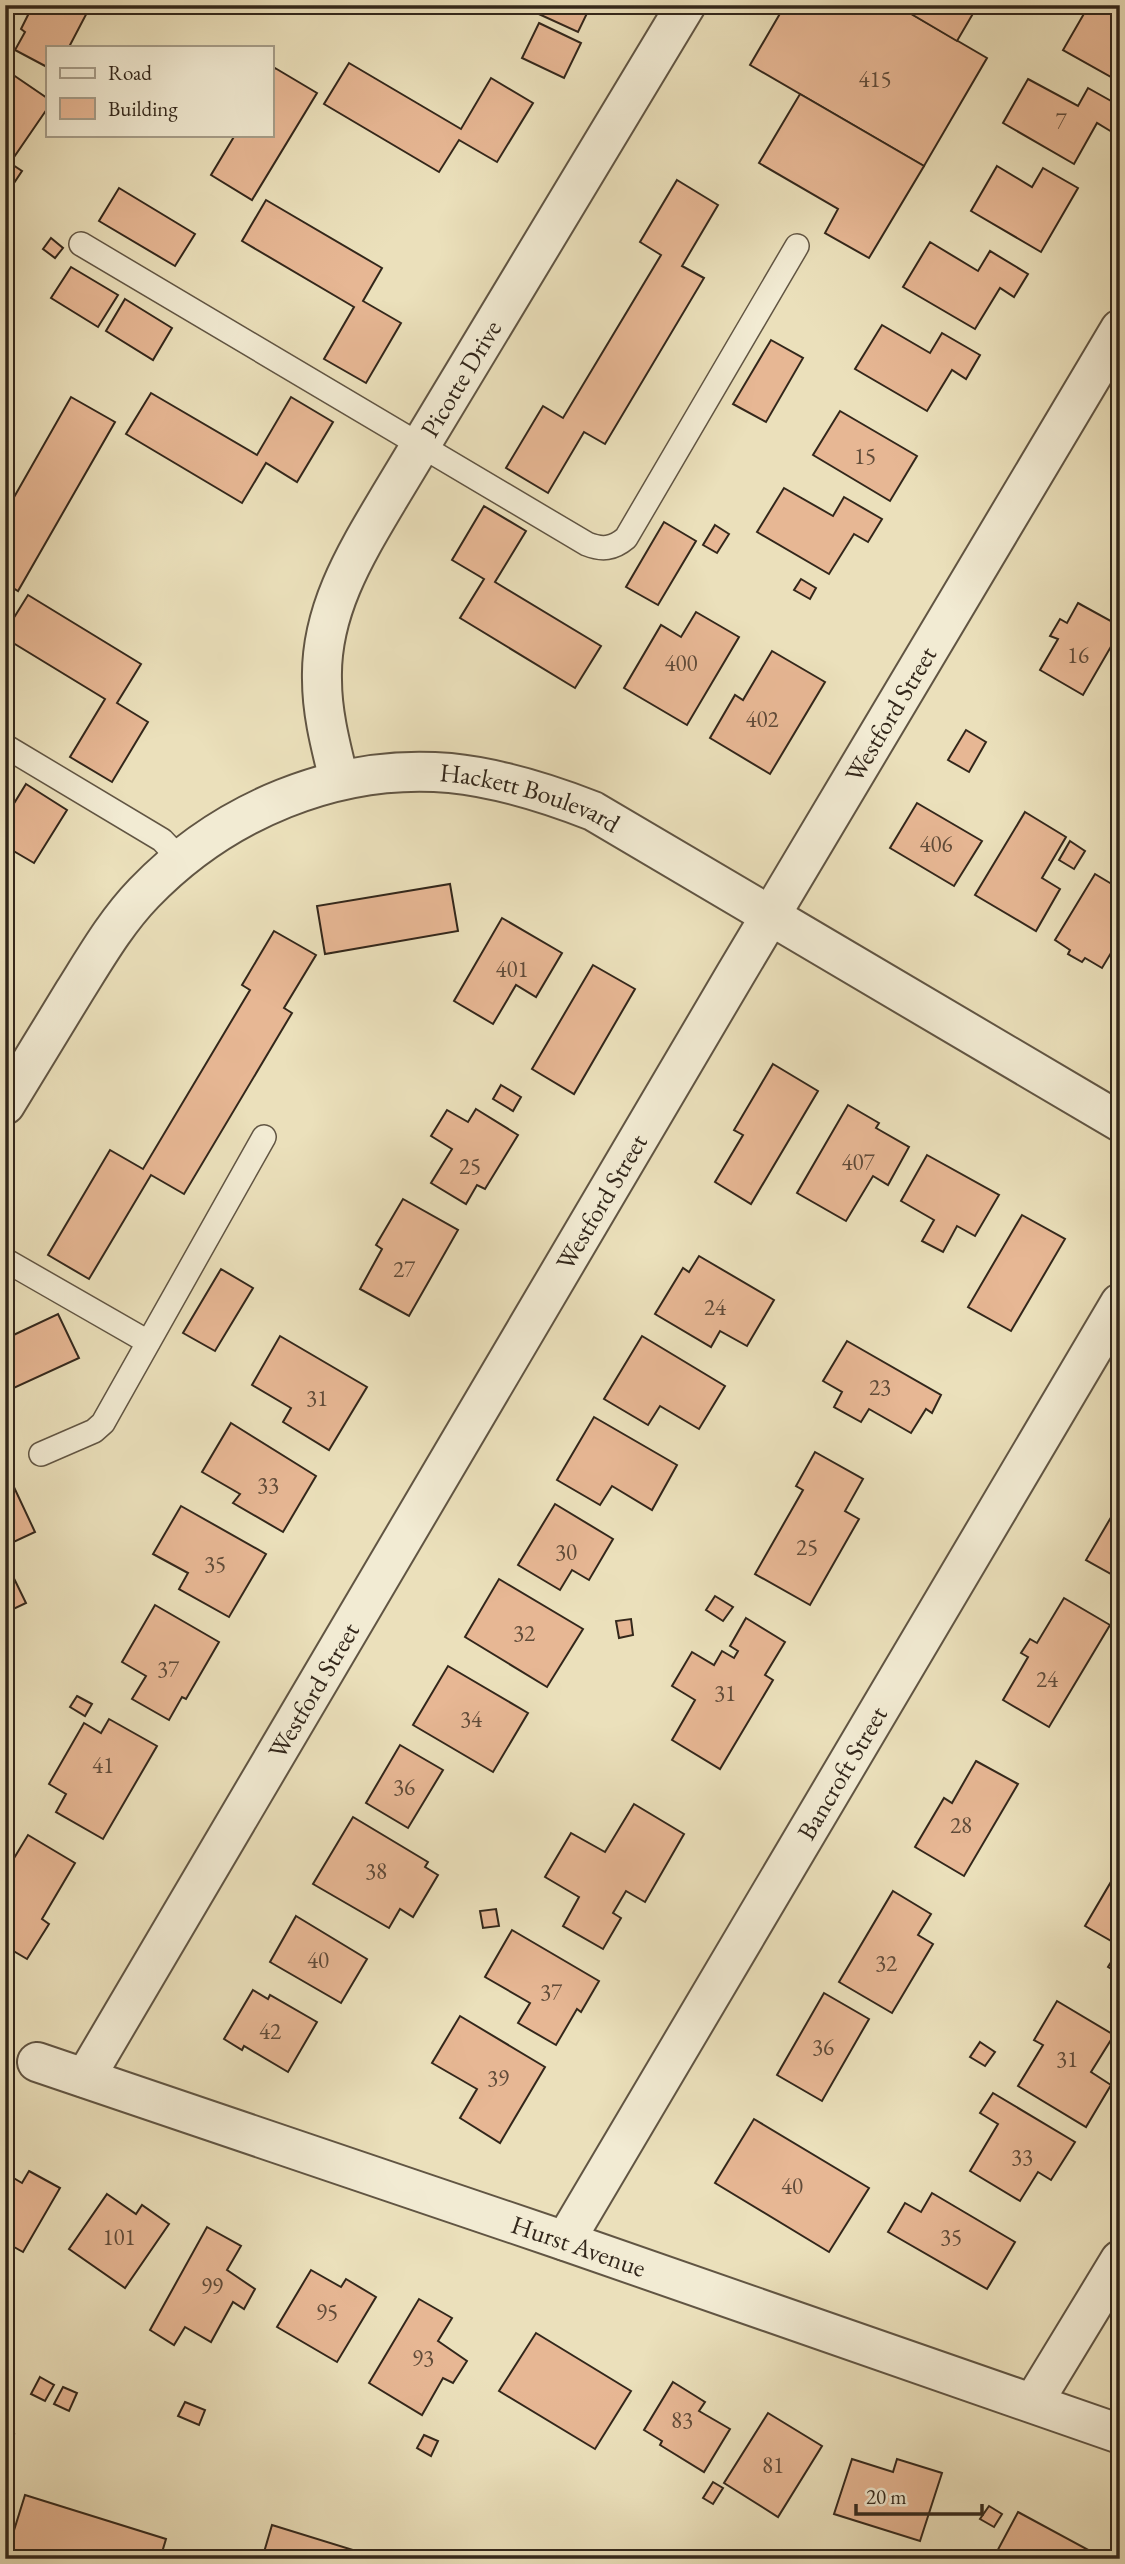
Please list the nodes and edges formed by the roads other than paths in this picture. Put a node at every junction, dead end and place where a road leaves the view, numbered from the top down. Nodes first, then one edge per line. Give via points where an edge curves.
1 (686, 5) edge
2 (81, 244) dead end
3 (797, 246) dead end
4 (1120, 328) edge
5 (420, 445) junction
6 (5, 746) edge
7 (339, 780) junction
8 (180, 859) junction
9 (771, 914) junction
10 (5, 1105) edge
11 (1120, 1122) edge
12 (264, 1137) dead end
13 (5, 1259) edge
14 (1120, 1303) edge
15 (148, 1342) junction
16 (41, 1454) dead end
17 (37, 2062) dead end
18 (85, 2078) junction
19 (565, 2241) junction
20 (1120, 2260) edge
21 (1033, 2403) junction
22 (1120, 2434) edge

1 - 5 street, Picotte Drive
2 - 5 lane
3 - 5 lane via 630,532 616,545 598,548 586,544
4 - 9 street, Westford Street
5 - 7 street, Picotte Drive via 346,574 326,633 321,682
6 - 8 lane via 162,840
7 - 8 street, Hackett Boulevard via 245,816
7 - 9 street, Hackett Boulevard via 449,773 555,797 593,811
8 - 10 street, Hackett Boulevard via 108,936
9 - 11 street, Hackett Boulevard
9 - 18 street, Westford Street
12 - 15 lane
13 - 15 lane
14 - 19 street, Bancroft Street
15 - 16 lane via 101,1426
17 - 18 street, Hurst Avenue
18 - 19 street, Hurst Avenue
19 - 21 street, Hurst Avenue
20 - 21 street
21 - 22 street, Hurst Avenue

